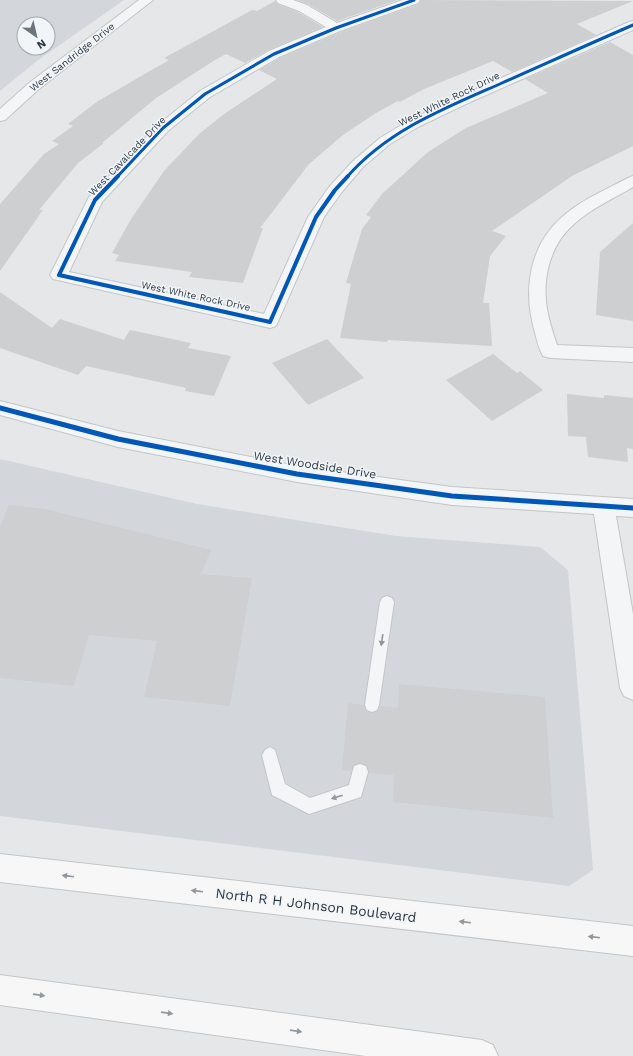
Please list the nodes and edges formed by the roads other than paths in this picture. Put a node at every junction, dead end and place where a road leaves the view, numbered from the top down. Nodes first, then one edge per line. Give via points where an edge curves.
1 (147, 0) edge
2 (282, 0) edge
3 (414, 0) edge
4 (633, 25) edge
5 (336, 28) junction
6 (0, 117) edge
7 (633, 181) edge
8 (59, 275) joint
9 (633, 355) edge
10 (0, 408) edge
11 (604, 506) junction
12 (633, 508) edge
13 (387, 602) dead end
14 (633, 688) edge
15 (372, 706) dead end
16 (270, 755) dead end
17 (360, 772) dead end
18 (0, 868) edge
19 (633, 941) edge
20 (0, 990) edge
21 (482, 1056) edge

1 - 6 street, West Sandridge Drive via 34,86
2 - 5 street via 303,8
3 - 5 street, West Cavalcade Drive
4 - 8 street, West White Rock Drive via 463,100 413,124 385,141 358,164 316,217 270,322
5 - 8 street, West Cavalcade Drive via 274,54 205,94 163,128 95,200
7 - 9 street via 586,207 565,223 551,239 538,276 537,293 538,310 550,351
10 - 11 street, West Woodside Drive via 118,439 297,474 452,496
11 - 12 street, West Woodside Drive
11 - 14 street
13 -> 15 lane
17 -> 16 lane via 355,791 309,806 278,789
19 -> 18 main road, North R H Johnson Boulevard
20 -> 21 main road

